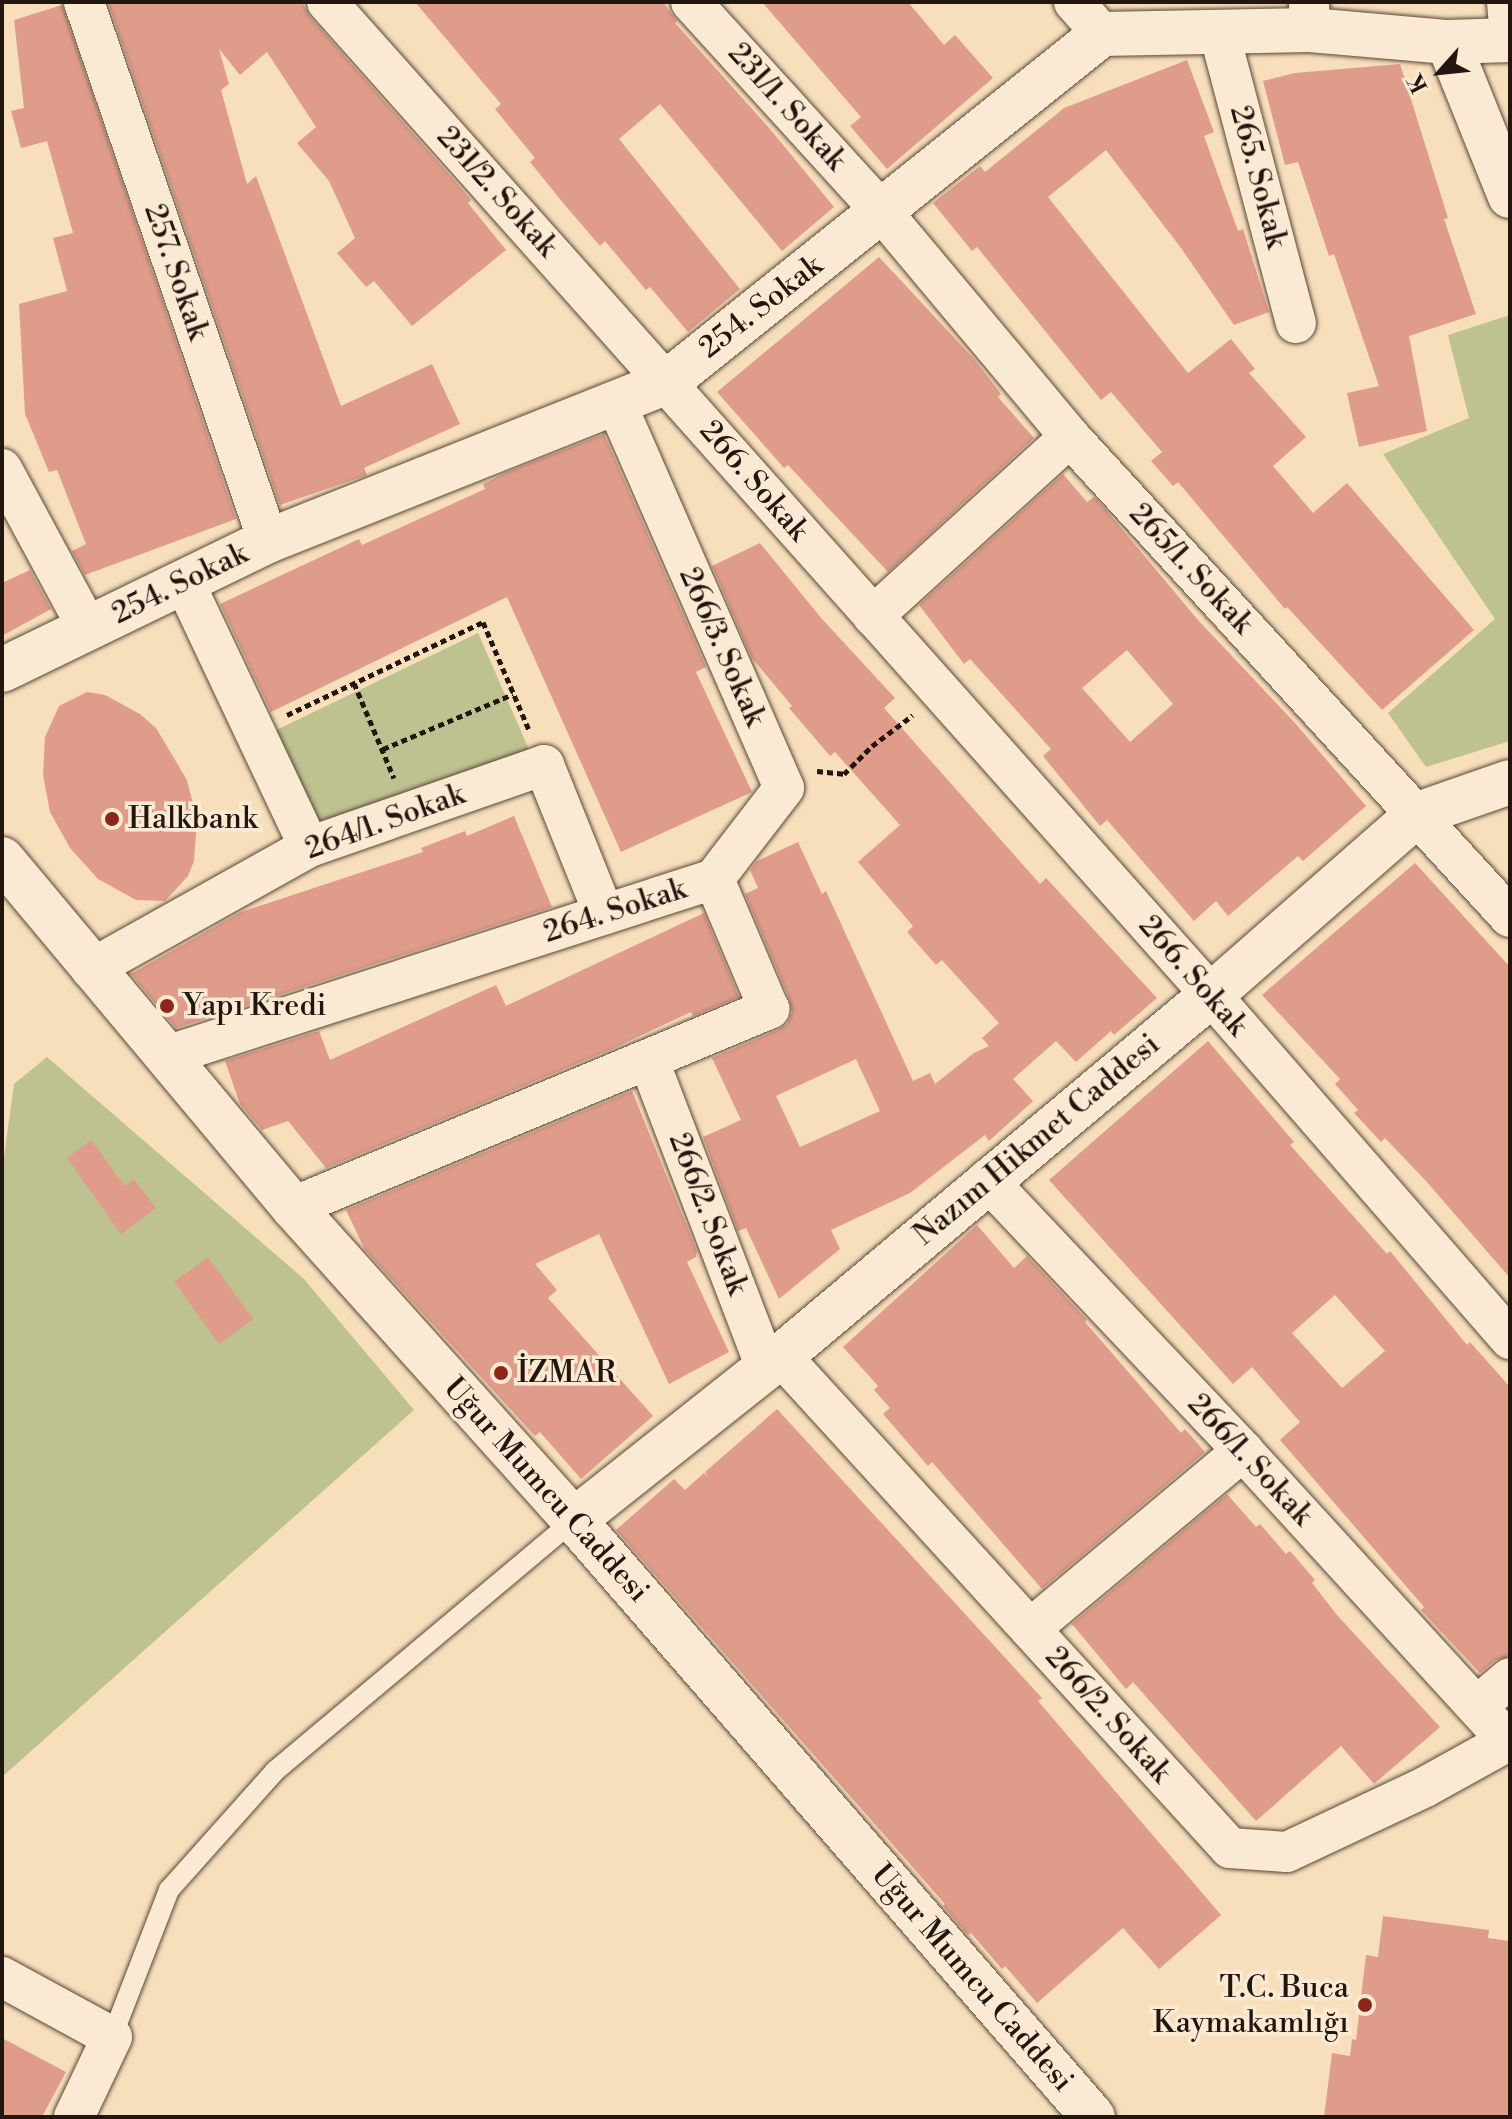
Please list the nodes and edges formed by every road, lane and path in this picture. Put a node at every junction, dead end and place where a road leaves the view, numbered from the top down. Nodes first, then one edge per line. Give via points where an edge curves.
1 (84, 2) edge
2 (327, 2) edge
3 (691, 2) edge
4 (1074, 2) edge
5 (1507, 2) edge
6 (1310, 16) edge
7 (1219, 32) junction
8 (1102, 34) junction
9 (1510, 40) edge
10 (1448, 42) junction
11 (1510, 196) edge
12 (882, 212) junction
13 (1296, 323) dead end
14 (667, 382) junction
15 (615, 401) junction
16 (1070, 437) junction
17 (2, 469) edge
18 (268, 541) junction
19 (184, 582) junction
20 (873, 616) junction
21 (88, 629) junction
22 (2, 670) edge
23 (354, 683) junction
24 (938, 688) junction
25 (513, 694) junction
26 (254, 731) junction
27 (383, 749) junction
28 (544, 765) junction
29 (777, 773) junction
30 (1510, 782) edge
31 (409, 812) junction
32 (1418, 814) junction
33 (309, 847) junction
34 (2, 859) edge
35 (714, 879) junction
36 (604, 914) junction
37 (1510, 917) edge
38 (91, 969) junction
39 (1211, 995) junction
40 (166, 1056) junction
41 (649, 1061) junction
42 (987, 1180) junction
43 (293, 1207) junction
44 (1510, 1339) edge
45 (774, 1362) junction
46 (1243, 1451) junction
47 (574, 1520) junction
48 (1030, 1629) junction
49 (1510, 1678) edge
50 (1477, 1706) junction
51 (1509, 1742) edge
52 (2, 1977) edge
53 (112, 2037) junction
54 (74, 2117) edge
55 (1093, 2117) edge

1 - 18 street, 257. Sokak
2 - 14 street, 231/2. Sokak
3 - 12 street, 231/1. Sokak
4 - 8 street
5 - 9 street
6 - 7 main road
6 - 10 main road
7 - 8 main road
7 - 13 street, 265. Sokak
8 - 12 main road, 254. Sokak
9 - 10 main road
10 - 11 main road
12 - 14 main road, 254. Sokak
12 - 16 street, 265/1. Sokak
14 - 15 main road, 254. Sokak
14 - 20 street, 266. Sokak
15 - 18 main road, 254. Sokak
15 - 29 street, 266/3. Sokak
16 - 20 street
16 - 32 street, 265/1. Sokak
17 - 21 street
18 - 19 main road, 254. Sokak
19 - 21 main road, 254. Sokak
19 - 26 street
20 - 24 street, 266. Sokak
21 - 22 main road, 254. Sokak
23 - 25 path via 483,622
23 - 26 path
23 - 27 path
24 - 29 path via 903,726 872,746 844,774
24 - 39 street, 266. Sokak
25 - 27 path
25 - 28 path
26 - 33 street
27 - 31 path
28 - 31 street, 264/1. Sokak
28 - 36 street
29 - 35 street via 784,788
30 - 32 main road, Nazım Hikmet Caddesi
31 - 33 street, 264/1. Sokak
32 - 37 street, 265/1. Sokak
32 - 39 main road, Nazım Hikmet Caddesi
33 - 38 street, 264/1. Sokak
34 - 38 main road, Uğur Mumcu Caddesi
35 - 36 street, 264. Sokak
35 - 41 street, 264. Sokak via 769,1009
36 - 40 street, 264. Sokak
38 - 40 main road, Uğur Mumcu Caddesi
39 - 42 main road, Nazım Hikmet Caddesi
39 - 44 street, 266. Sokak
40 - 43 main road, Uğur Mumcu Caddesi
41 - 43 street, 264. Sokak
41 - 45 street, 266/2. Sokak
42 - 45 main road, Nazım Hikmet Caddesi
42 - 46 street, 266/1. Sokak
43 - 47 main road, Uğur Mumcu Caddesi
45 - 47 main road, Nazım Hikmet Caddesi
45 - 48 street, 266/2. Sokak
46 - 48 street
46 - 50 street, 266/1. Sokak
47 - 53 lane via 275,1771 169,1890
47 - 55 main road, Uğur Mumcu Caddesi
48 - 51 street, 266/2. Sokak via 1230,1848 1287,1852
49 - 50 street
50 - 51 street, 266/1. Sokak
52 - 53 street
53 - 54 street

